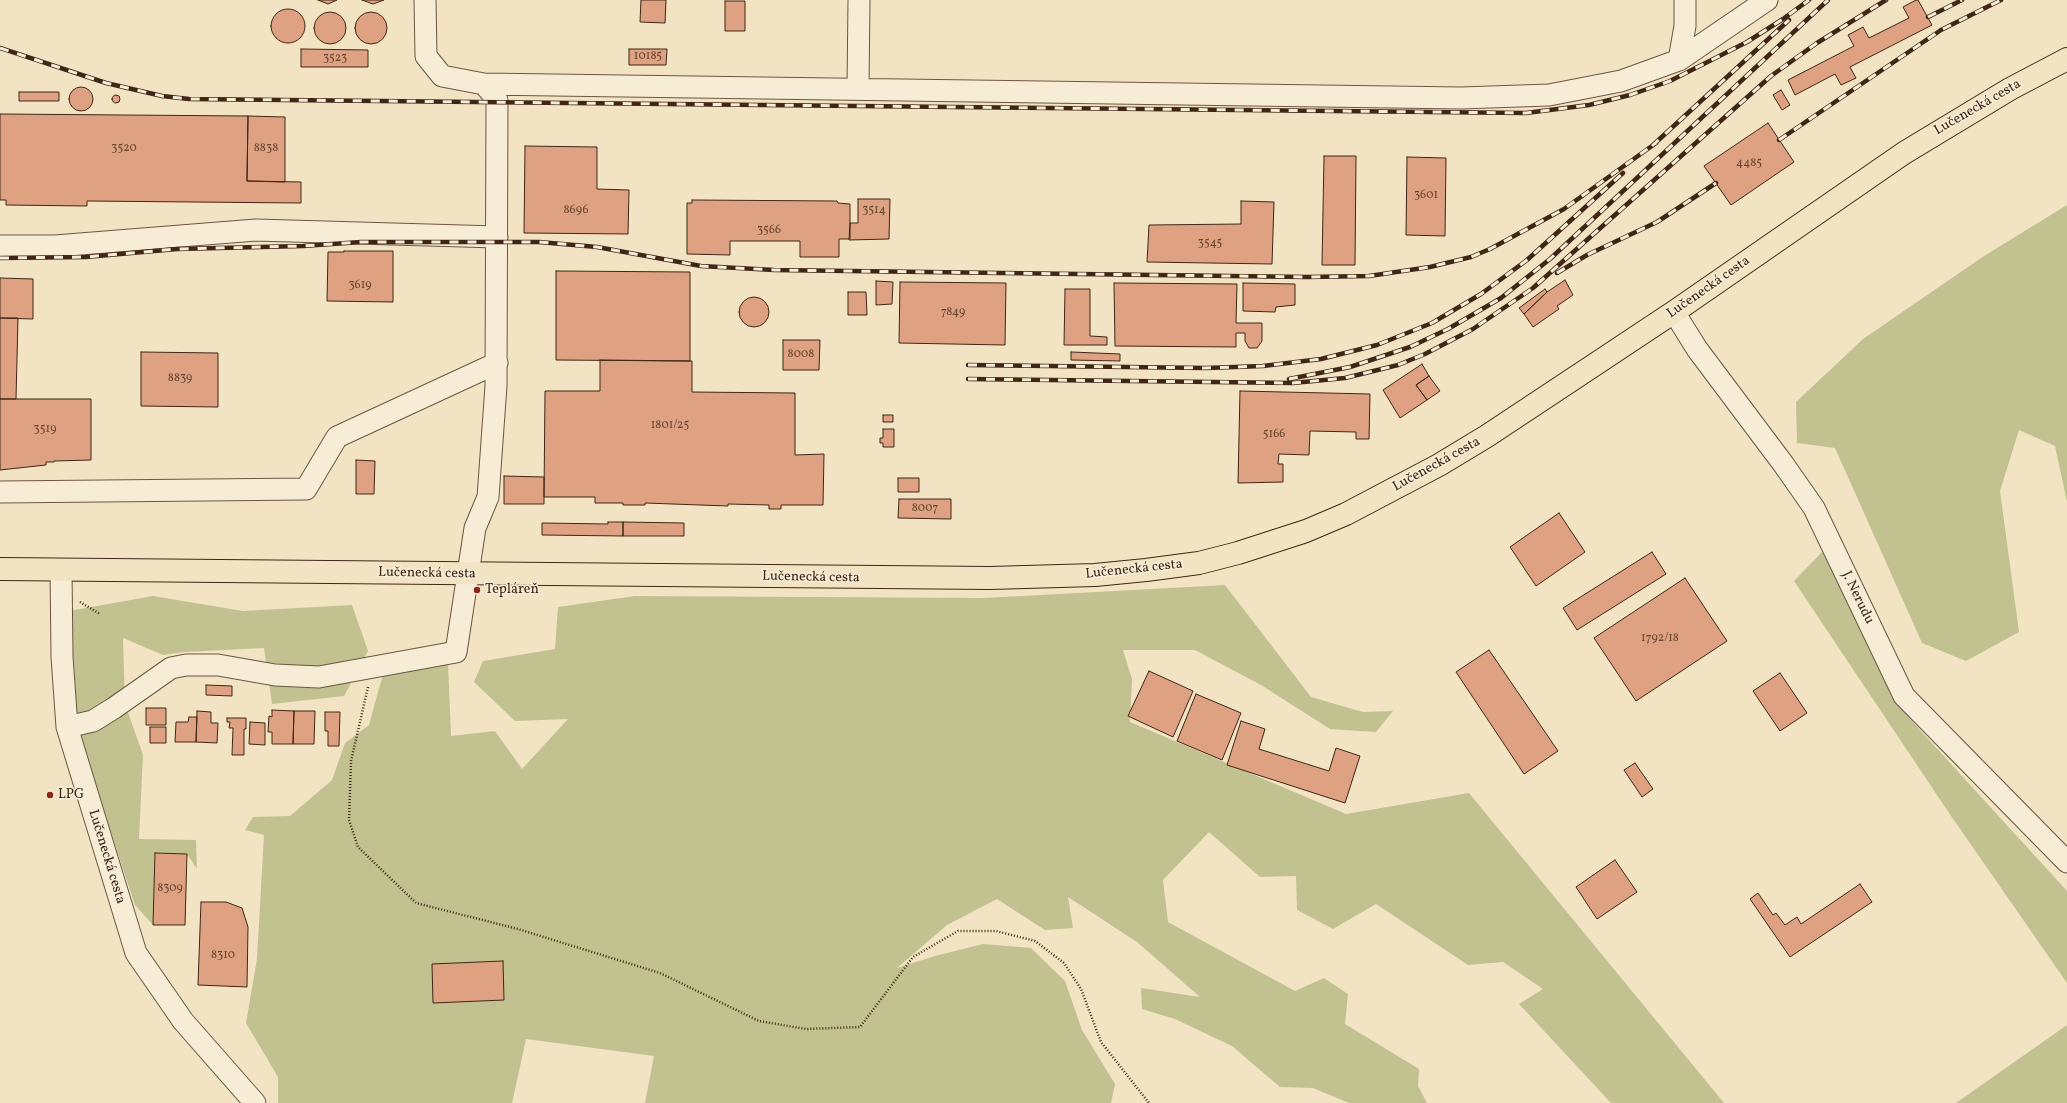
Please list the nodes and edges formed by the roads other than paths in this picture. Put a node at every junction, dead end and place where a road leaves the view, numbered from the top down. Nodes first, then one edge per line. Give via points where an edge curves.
1 (425, 0) edge
2 (859, 0) edge
3 (1686, 0) edge
4 (1767, 0) edge
5 (2067, 59) edge
6 (1679, 60) junction
7 (484, 84) junction
8 (858, 89) junction
9 (497, 237) junction
10 (0, 246) edge
11 (1674, 312) junction
12 (496, 363) junction
13 (0, 492) edge
14 (0, 569) edge
15 (61, 570) junction
16 (467, 574) junction
17 (67, 727) junction
18 (2067, 862) edge
19 (256, 1103) edge

1 - 7 street via 426,56 442,76
2 - 8 street
3 - 6 street via 1685,26
4 - 6 street
5 - 11 main road, Lučenecká cesta via 2010,89 1904,153
6 - 8 street via 1621,81 1541,95 1462,98
7 - 8 street
7 - 9 street via 497,100
9 - 10 street via 256,230 55,246
9 - 12 street
11 - 16 main road, Lučenecká cesta via 1535,406 1439,465 1346,514 1306,531 1199,563 1095,575 990,578
11 - 18 street, J. Nerudu via 1697,349 1814,508 1904,696
12 - 13 street via 338,437 306,489
12 - 16 street via 488,497 475,528
14 - 15 main road, Lučenecká cesta
15 - 16 main road, Lučenecká cesta
15 - 17 street, Lučenecká cesta via 62,657
16 - 17 street via 456,652 338,675 296,677 218,665 186,664 172,668 93,721
17 - 19 street, Lučenecká cesta via 136,953 182,1021

